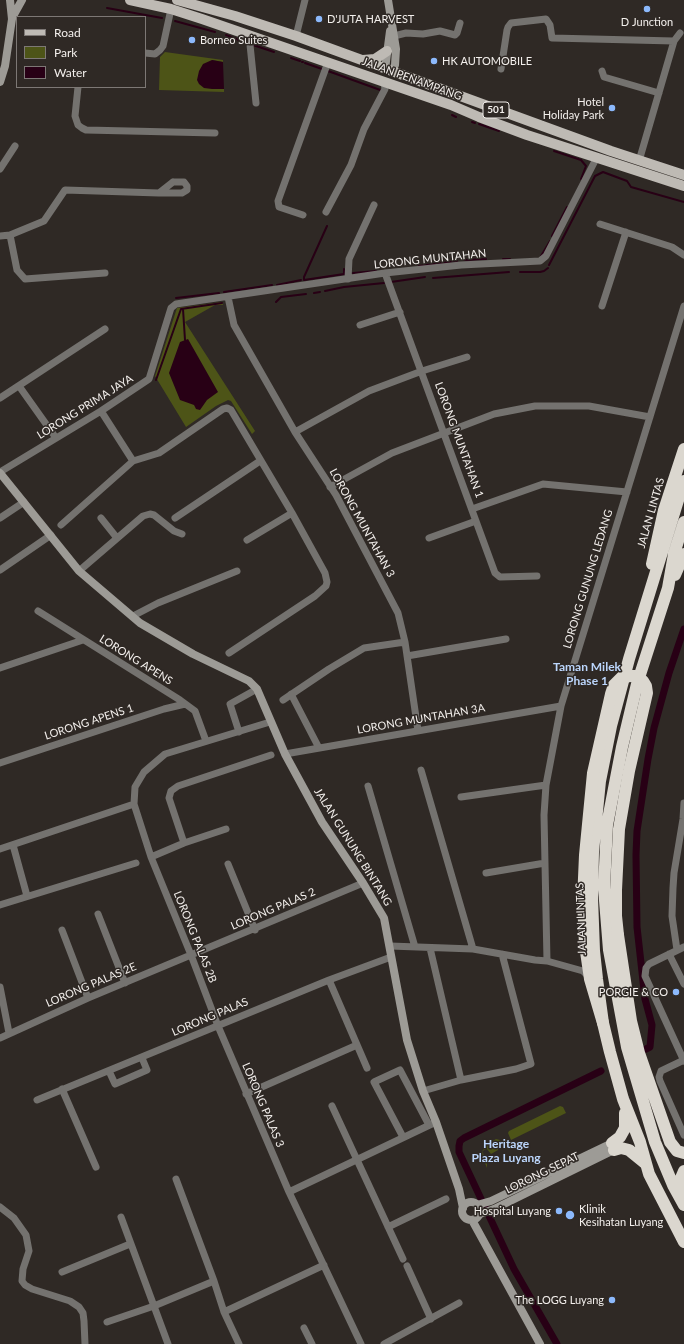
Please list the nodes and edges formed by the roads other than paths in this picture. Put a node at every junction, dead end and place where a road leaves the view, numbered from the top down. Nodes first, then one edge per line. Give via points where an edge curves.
1 (10, 0) edge
2 (22, 0) edge
3 (130, 0) edge
4 (177, 0) edge
5 (305, 0) edge
6 (388, 0) edge
7 (171, 9) junction
8 (12, 19) junction
9 (460, 23) dead end
10 (391, 24) junction
11 (680, 34) dead end
12 (249, 35) junction
13 (296, 36) junction
14 (394, 36) junction
15 (674, 41) junction
16 (388, 51) junction
17 (146, 53) edge
18 (3, 59) edge
19 (359, 60) junction
20 (328, 62) junction
21 (501, 69) dead end
22 (602, 71) dead end
23 (388, 74) junction
24 (0, 82) edge
25 (78, 88) edge
26 (659, 93) junction
27 (256, 103) dead end
28 (215, 133) dead end
29 (15, 146) dead end
30 (598, 157) junction
31 (639, 161) junction
32 (0, 169) edge
33 (684, 175) edge
34 (684, 186) edge
35 (159, 193) dead end
36 (374, 205) dead end
37 (326, 212) dead end
38 (303, 215) dead end
39 (600, 224) dead end
40 (626, 232) junction
41 (10, 235) junction
42 (0, 236) edge
43 (684, 255) edge
44 (105, 273) dead end
45 (385, 273) junction
46 (348, 279) junction
47 (228, 297) junction
48 (602, 306) dead end
49 (684, 306) edge
50 (400, 312) junction
51 (360, 325) dead end
52 (105, 329) dead end
53 (467, 357) dead end
54 (422, 372) junction
55 (19, 386) junction
56 (0, 398) edge
57 (101, 411) junction
58 (650, 418) junction
59 (295, 432) junction
60 (444, 433) junction
61 (56, 438) junction
62 (684, 449) edge
63 (133, 461) junction
64 (260, 461) junction
65 (0, 473) edge
66 (684, 481) edge
67 (330, 487) junction
68 (627, 492) junction
69 (24, 502) junction
70 (472, 509) junction
71 (292, 513) junction
72 (0, 518) edge
73 (101, 518) dead end
74 (175, 518) dead end
75 (476, 521) junction
76 (684, 522) edge
77 (61, 525) dead end
78 (182, 534) dead end
79 (51, 535) junction
80 (117, 538) junction
81 (429, 538) dead end
82 (247, 540) dead end
83 (679, 554) edge
84 (0, 570) edge
85 (237, 571) dead end
86 (79, 572) junction
87 (537, 576) dead end
88 (651, 586) junction
89 (38, 611) dead end
90 (133, 616) junction
91 (506, 639) dead end
92 (83, 640) junction
93 (405, 642) junction
94 (229, 653) dead end
95 (407, 656) junction
96 (0, 668) edge
97 (257, 689) junction
98 (291, 694) junction
99 (283, 700) dead end
100 (185, 704) junction
101 (561, 706) junction
102 (270, 722) junction
103 (418, 731) junction
104 (239, 732) junction
105 (206, 741) junction
106 (318, 748) junction
107 (284, 754) junction
108 (271, 755) dead end
109 (0, 763) edge
110 (421, 770) dead end
111 (546, 785) junction
112 (368, 786) dead end
113 (461, 797) dead end
114 (684, 803) edge
115 (134, 804) junction
116 (226, 829) dead end
117 (184, 843) junction
118 (12, 845) junction
119 (0, 849) edge
120 (151, 857) junction
121 (136, 863) dead end
122 (545, 863) junction
123 (228, 864) dead end
124 (486, 873) dead end
125 (363, 883) junction
126 (27, 896) junction
127 (0, 905) edge
128 (98, 914) dead end
129 (62, 930) dead end
130 (255, 930) junction
131 (619, 940) junction
132 (390, 946) junction
133 (415, 947) junction
134 (430, 948) junction
135 (681, 948) edge
136 (472, 949) junction
137 (502, 954) junction
138 (669, 954) junction
139 (191, 955) junction
140 (391, 957) junction
141 (547, 961) junction
142 (615, 978) junction
143 (590, 979) junction
144 (329, 980) junction
145 (125, 983) junction
146 (684, 984) edge
147 (0, 987) edge
148 (88, 998) junction
149 (603, 1023) junction
150 (218, 1026) junction
151 (9, 1033) junction
152 (0, 1038) edge
153 (357, 1045) junction
154 (142, 1058) junction
155 (684, 1061) edge
156 (367, 1068) dead end
157 (109, 1071) junction
158 (636, 1079) junction
159 (461, 1080) junction
160 (62, 1089) junction
161 (423, 1091) junction
162 (246, 1094) junction
163 (623, 1099) junction
164 (38, 1100) dead end
165 (332, 1106) dead end
166 (433, 1124) junction
167 (684, 1135) edge
168 (403, 1137) junction
169 (613, 1146) junction
170 (684, 1153) edge
171 (684, 1158) edge
172 (356, 1160) junction
173 (645, 1163) junction
174 (96, 1167) dead end
175 (684, 1172) edge
176 (176, 1179) dead end
177 (289, 1192) junction
178 (446, 1199) dead end
179 (507, 1202) junction
180 (478, 1203) junction
181 (684, 1204) edge
182 (0, 1207) edge
183 (482, 1213) junction
184 (121, 1217) dead end
185 (472, 1220) junction
186 (388, 1227) junction
187 (684, 1242) edge
188 (130, 1244) junction
189 (403, 1259) dead end
190 (324, 1265) junction
191 (407, 1266) dead end
192 (62, 1272) dead end
193 (214, 1281) junction
194 (459, 1303) dead end
195 (154, 1306) junction
196 (224, 1312) junction
197 (431, 1319) junction
198 (107, 1322) dead end
199 (304, 1328) dead end
200 (85, 1344) edge
201 (168, 1344) edge
202 (239, 1344) edge
203 (312, 1344) edge
204 (361, 1344) edge
205 (384, 1344) edge
206 (540, 1344) edge

1 - 8 street
2 - 8 street
3 - 7 main road, JALAN PENAMPANG
4 - 13 main road, JALAN PENAMPANG / 501
5 - 13 street
6 - 10 street
7 - 12 main road, JALAN PENAMPANG
7 - 17 street via 163,46 155,54
8 - 18 street
9 - 14 street via 455,35 440,31
10 - 14 street
10 - 16 street
11 - 15 street
12 - 20 main road, JALAN PENAMPANG
12 - 27 street
13 - 19 main road, JALAN PENAMPANG / 501
14 - 23 street via 396,55
15 - 21 street via 552,38 550,24 546,19 511,24 507,30
15 - 26 street
16 - 19 main road via 374,59
16 - 23 street
18 - 24 street
19 - 23 main road, JALAN PENAMPANG / 501
20 - 23 main road, JALAN PENAMPANG via 374,78
20 - 38 street via 278,201 279,207
22 - 26 street via 604,77
23 - 30 main road, JALAN PENAMPANG / 501 via 405,90 527,135
23 - 31 main road, JALAN PENAMPANG / 501
23 - 37 street via 385,89 364,129 351,165
25 - 28 street via 75,116 78,125 86,130
26 - 31 street
29 - 32 street
30 - 34 main road, JALAN PENAMPANG / 501
30 - 45 street, LORONG MUNTAHAN via 546,256 540,262 461,265
31 - 33 main road, JALAN PENAMPANG / 501
35 - 41 street via 65,190 44,221
36 - 46 street via 349,259
39 - 40 street
40 - 43 street via 672,247
40 - 48 street
41 - 42 street
41 - 44 street via 17,270 24,279
45 - 46 street, LORONG MUNTAHAN
45 - 50 street, LORONG MUNTAHAN 1
46 - 47 street, LORONG MUNTAHAN
47 - 57 street, LORONG PRIMA JAYA via 173,306 149,379
47 - 59 street, LORONG MUNTAHAN 3 via 234,325
49 - 58 street, LORONG GUNUNG LEDANG
50 - 51 street
50 - 54 street, LORONG MUNTAHAN 1
52 - 55 street
53 - 54 street
54 - 59 street via 369,391
54 - 60 street, LORONG MUNTAHAN 1
55 - 56 street
55 - 61 street
57 - 61 street, LORONG PRIMA JAYA
57 - 63 street
58 - 60 street via 589,406 535,406 494,414
58 - 68 street, LORONG GUNUNG LEDANG
59 - 67 street, LORONG MUNTAHAN 3
60 - 67 street via 392,453
60 - 70 street, LORONG MUNTAHAN 1
61 - 65 street, LORONG PRIMA JAYA
62 - 88 highway, JALAN LINTAS via 664,510 653,555
63 - 64 street via 167,448 227,408 231,410
63 - 77 street
64 - 71 street
64 - 74 street
65 - 69 street
66 - 88 highway, JALAN LINTAS
67 - 93 street, LORONG MUNTAHAN 3 via 398,613
68 - 70 street via 543,484
68 - 101 street, LORONG GUNUNG LEDANG
69 - 72 street
69 - 79 street
70 - 75 street, LORONG MUNTAHAN 1
71 - 82 street
71 - 94 street via 325,573 326,586
73 - 80 street
75 - 81 street
75 - 87 street, LORONG MUNTAHAN 1 via 498,576
76 - 83 highway
78 - 80 street via 150,514 143,516
79 - 84 street
79 - 86 street
80 - 86 street
83 - 142 highway via 637,684 607,825 604,888 609,950
85 - 90 street via 158,602
86 - 90 street
88 - 149 highway, JALAN LINTAS via 614,710 600,781 593,852 592,897 594,951
89 - 92 street, LORONG APENS
90 - 97 street via 140,623 193,654 248,681
91 - 95 street
92 - 96 street
92 - 100 street, LORONG APENS
93 - 95 street, LORONG MUNTAHAN 3
93 - 98 street via 364,648
95 - 103 street, LORONG MUNTAHAN 3
97 - 102 street, JALAN GUNUNG BINTANG
97 - 104 street via 230,704
98 - 99 street
98 - 106 street
100 - 105 street, LORONG APENS via 195,711
100 - 109 street, LORONG APENS 1
101 - 103 street, LORONG MUNTAHAN 3A
101 - 111 street, LORONG GUNUNG LEDANG
102 - 104 street
102 - 107 street, JALAN GUNUNG BINTANG
103 - 106 street, LORONG MUNTAHAN 3A
104 - 105 street
105 - 115 street via 165,754 144,772 135,787
106 - 107 street, LORONG MUNTAHAN 3A
107 - 125 street, JALAN GUNUNG BINTANG via 322,822
108 - 117 street via 178,786 171,791 169,798
110 - 136 street
111 - 113 street
111 - 122 street, LORONG GUNUNG LEDANG
112 - 133 street
114 - 135 street via 674,873 672,916
115 - 118 street
115 - 120 street, LORONG PALAS 2B
116 - 117 street
117 - 120 street
118 - 119 street
118 - 126 street
120 - 139 street, LORONG PALAS 2B
121 - 126 street
122 - 124 street
122 - 141 street, LORONG GUNUNG LEDANG
123 - 130 street
125 - 130 street, LORONG PALAS 2
125 - 132 street, JALAN GUNUNG BINTANG via 384,918
126 - 127 street
128 - 145 street
129 - 148 street
130 - 139 street, LORONG PALAS 2
131 - 142 highway
131 - 143 highway, bridge via 616,890 619,829 647,693 646,686 637,676 622,677 614,685 593,773 583,901
131 - 170 highway via 631,1021 644,1070 670,1142 677,1151
132 - 133 street
132 - 140 street, JALAN GUNUNG BINTANG
133 - 134 street
134 - 136 street
134 - 159 street
135 - 138 street
136 - 137 street
137 - 141 street
137 - 159 street via 531,1064 516,1070
138 - 146 street
138 - 155 street via 649,964 645,976
139 - 145 street, LORONG PALAS 2E
139 - 150 street, LORONG PALAS 2B
140 - 144 street, LORONG PALAS
140 - 161 street, JALAN GUNUNG BINTANG via 407,1040
141 - 143 street via 583,971
142 - 158 highway via 623,1029
143 - 149 highway, bridge
144 - 150 street, LORONG PALAS
144 - 153 street
145 - 148 street, LORONG PALAS 2E
147 - 151 street
148 - 151 street, LORONG PALAS 2E
149 - 163 highway, JALAN LINTAS
150 - 154 street, LORONG PALAS
150 - 162 street, LORONG PALAS 3
151 - 152 street, LORONG PALAS 2E
153 - 156 street
153 - 162 street
154 - 157 street, LORONG PALAS
154 - 157 street via 147,1070 115,1084
155 - 167 street via 661,1071 659,1077
157 - 160 street, LORONG PALAS
158 - 171 highway via 667,1148 675,1156
158 - 181 highway via 655,1142
159 - 161 street
160 - 164 street, LORONG PALAS
160 - 174 street
161 - 166 street, JALAN GUNUNG BINTANG
162 - 177 street, LORONG PALAS 3
163 - 169 highway via 625,1128
163 - 173 highway, JALAN LINTAS via 640,1142
165 - 172 street
166 - 168 street
166 - 168 street via 400,1070 374,1082
166 - 180 street, JALAN GUNUNG BINTANG via 459,1189
168 - 172 street
169 - 173 highway via 629,1150
169 - 179 street, LORONG SEPAT
169 - 180 street, LORONG SEPAT
172 - 177 street
172 - 186 street
173 - 187 highway, JALAN LINTAS via 662,1202
175 - 181 highway via 680,1190
176 - 193 street
177 - 190 street, LORONG PALAS 3
178 - 186 street
179 - 180 street via 497,1206
179 - 183 street, LORONG SEPAT
180 - 183 street
180 - 185 street, JALAN GUNUNG BINTANG via 462,1212 464,1217
182 - 200 street via 14,1218 26,1235 29,1251 22,1281 32,1289 70,1301 79,1307 83,1313
183 - 185 street, LORONG SEPAT
184 - 188 street
185 - 206 street
186 - 189 street
188 - 192 street
188 - 195 street
190 - 196 street
190 - 204 street, LORONG PALAS 3
191 - 197 street
193 - 195 street
193 - 196 street
194 - 197 street
195 - 198 street
195 - 201 street
196 - 202 street
197 - 205 street
199 - 203 street

